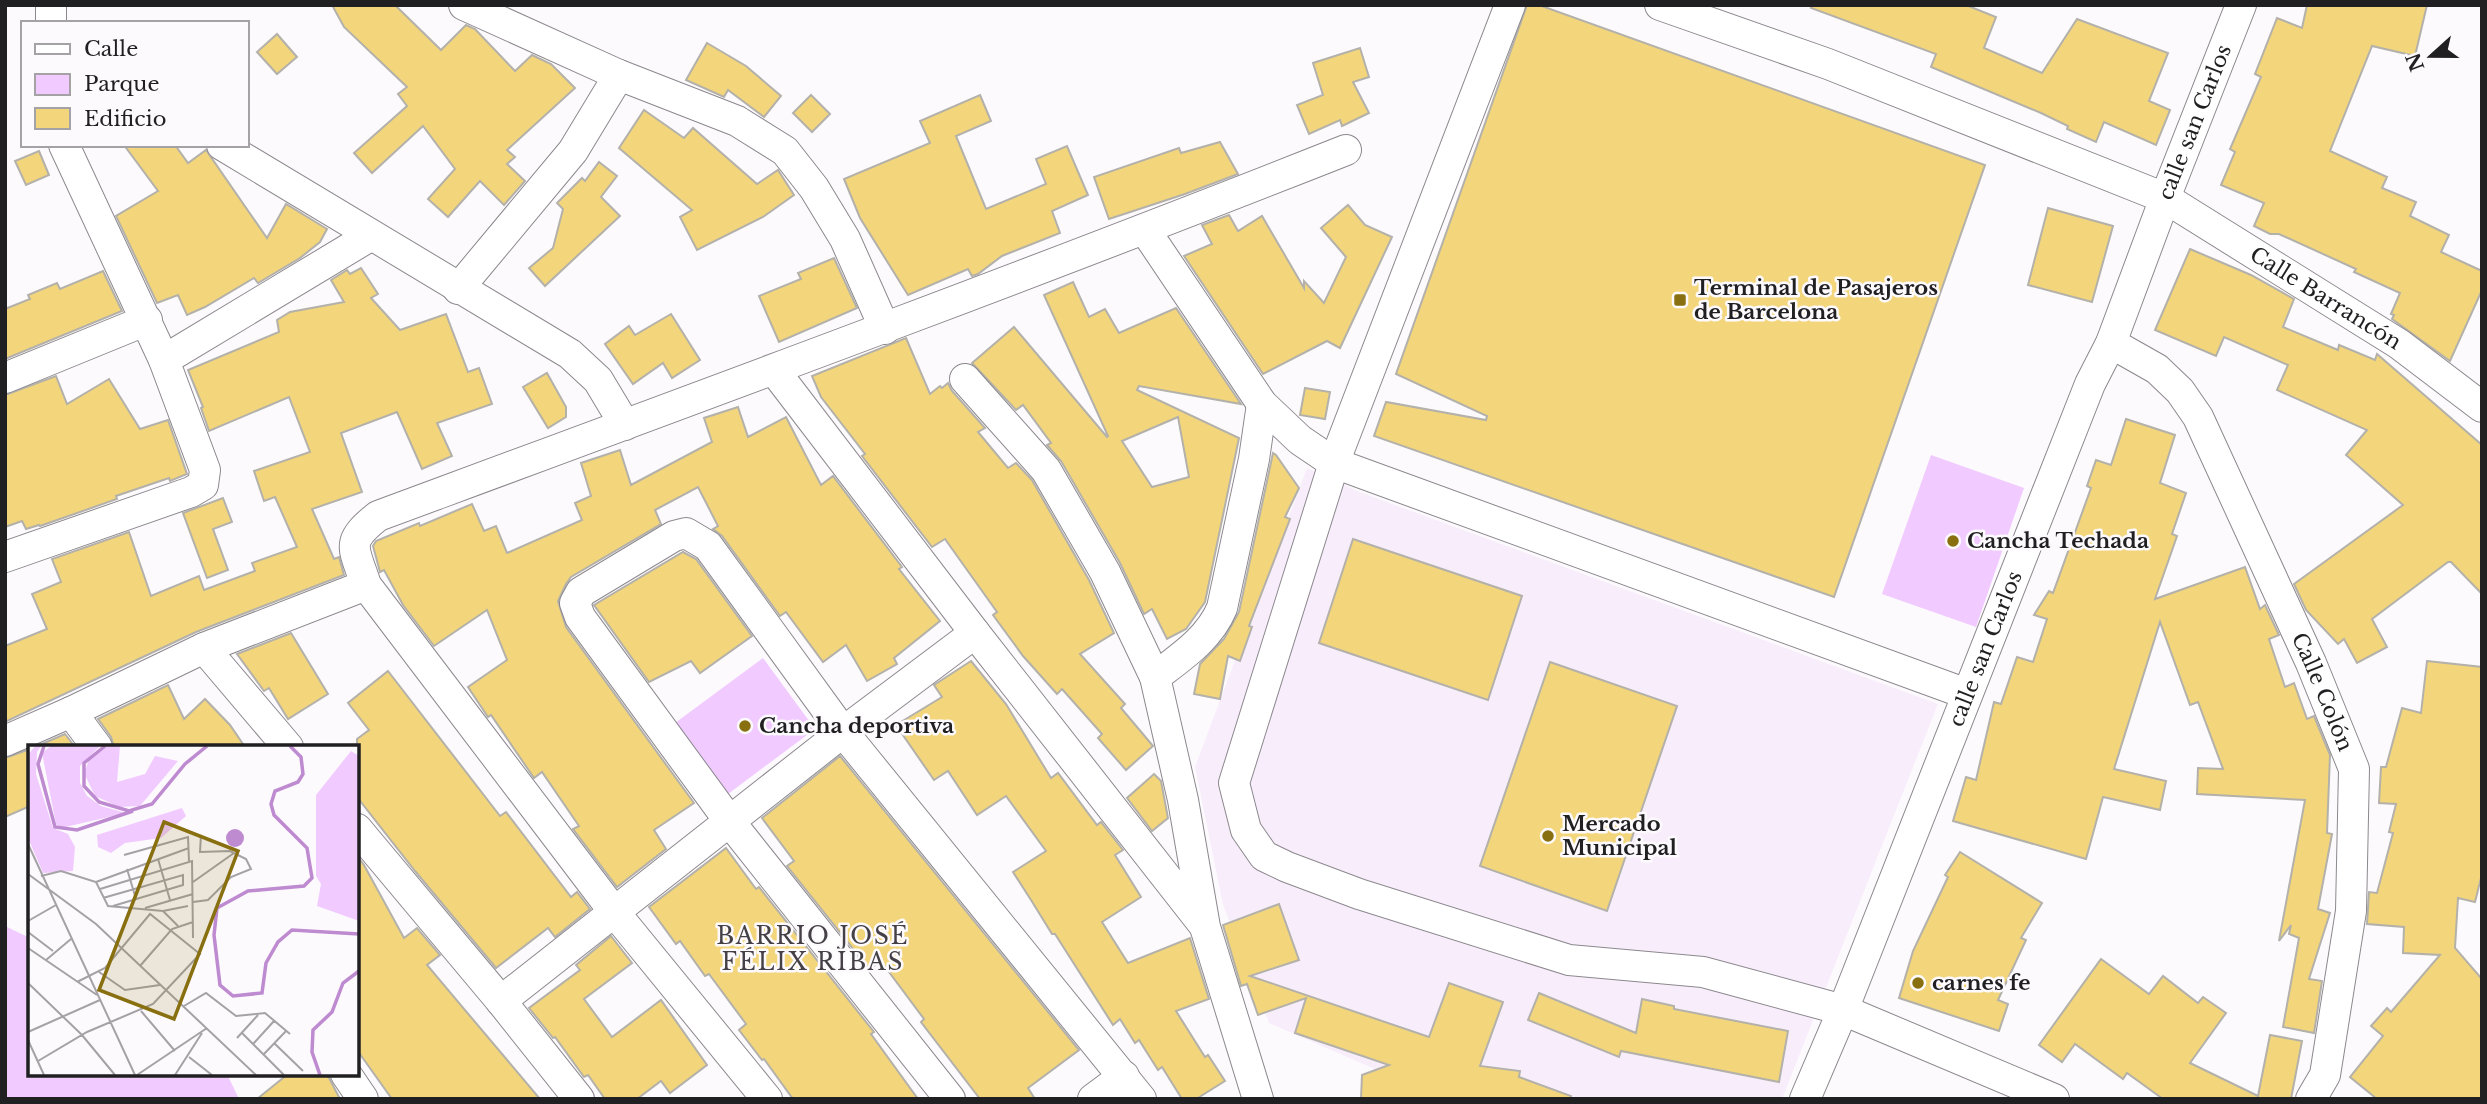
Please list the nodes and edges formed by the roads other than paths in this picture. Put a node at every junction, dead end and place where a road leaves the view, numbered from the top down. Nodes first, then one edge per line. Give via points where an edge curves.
1 (464, 5) edge
2 (1510, 5) edge
3 (1660, 5) edge
4 (2241, 5) edge
5 (619, 75) junction
6 (65, 147) edge
7 (225, 147) edge
8 (1346, 150) dead end
9 (2165, 198) junction
10 (1145, 230) junction
11 (370, 236) junction
12 (458, 289) junction
13 (147, 320) junction
14 (885, 329) junction
15 (2111, 343) junction
16 (164, 360) junction
17 (774, 369) junction
18 (5, 378) edge
19 (965, 379) dead end
20 (1262, 404) junction
21 (2482, 407) edge
22 (625, 425) junction
23 (1335, 463) junction
24 (5, 557) edge
25 (366, 585) junction
26 (975, 633) junction
27 (204, 648) junction
28 (1155, 677) junction
29 (1966, 694) junction
30 (71, 712) junction
31 (843, 732) junction
32 (5, 741) edge
33 (96, 745) edge
34 (286, 745) edge
35 (730, 822) junction
36 (359, 832) edge
37 (615, 913) junction
38 (1205, 927) junction
39 (501, 1001) junction
40 (1843, 1010) junction
41 (347, 1076) edge
42 (1132, 1088) edge
43 (363, 1099) edge
44 (579, 1099) edge
45 (767, 1099) edge
46 (950, 1099) edge
47 (1093, 1099) edge
48 (1258, 1099) edge
49 (1805, 1099) edge
50 (2054, 1099) edge
51 (2311, 1099) edge

1 - 5 street
2 - 23 street
3 - 9 street, Calle Barrancón via 1828,64
4 - 9 street, calle san Carlos
5 - 12 street via 573,150
5 - 14 street via 737,121 785,152 845,239
6 - 13 street
7 - 11 street
8 - 10 street
9 - 15 street, calle san Carlos
9 - 21 street, Calle Barrancón via 2399,344
10 - 14 street
10 - 20 street
11 - 12 street
11 - 16 street
12 - 22 street via 570,354 598,380
13 - 16 street
13 - 18 street
14 - 17 street
15 - 29 street, calle san Carlos via 2090,384
15 - 51 street, Calle Colón via 2157,369 2198,416 2311,663 2354,769 2351,911 2325,1075
16 - 24 street via 205,470 202,485
17 - 22 street
17 - 26 street
19 - 28 street via 1046,470 1105,572
20 - 23 street via 1300,440
20 - 28 street via 1222,608 1195,647
22 - 25 street via 378,516 359,531 354,547
23 - 29 street
23 - 40 street via 1234,783 1246,830 1264,856 1359,894 1569,960 1703,972
25 - 27 street
25 - 37 street
26 - 31 street
26 - 38 street
27 - 30 street
27 - 34 street
28 - 38 street
29 - 40 street, calle san Carlos
30 - 32 street
30 - 33 street
31 - 35 street
31 - 35 street via 709,546 697,538 687,533 674,536 581,592 575,603 580,617
31 - 42 street
35 - 37 street
35 - 46 street
36 - 39 street
37 - 39 street
37 - 45 street
38 - 48 street
39 - 44 street
40 - 49 street, calle san Carlos
40 - 50 street
41 - 43 street
42 - 47 street

